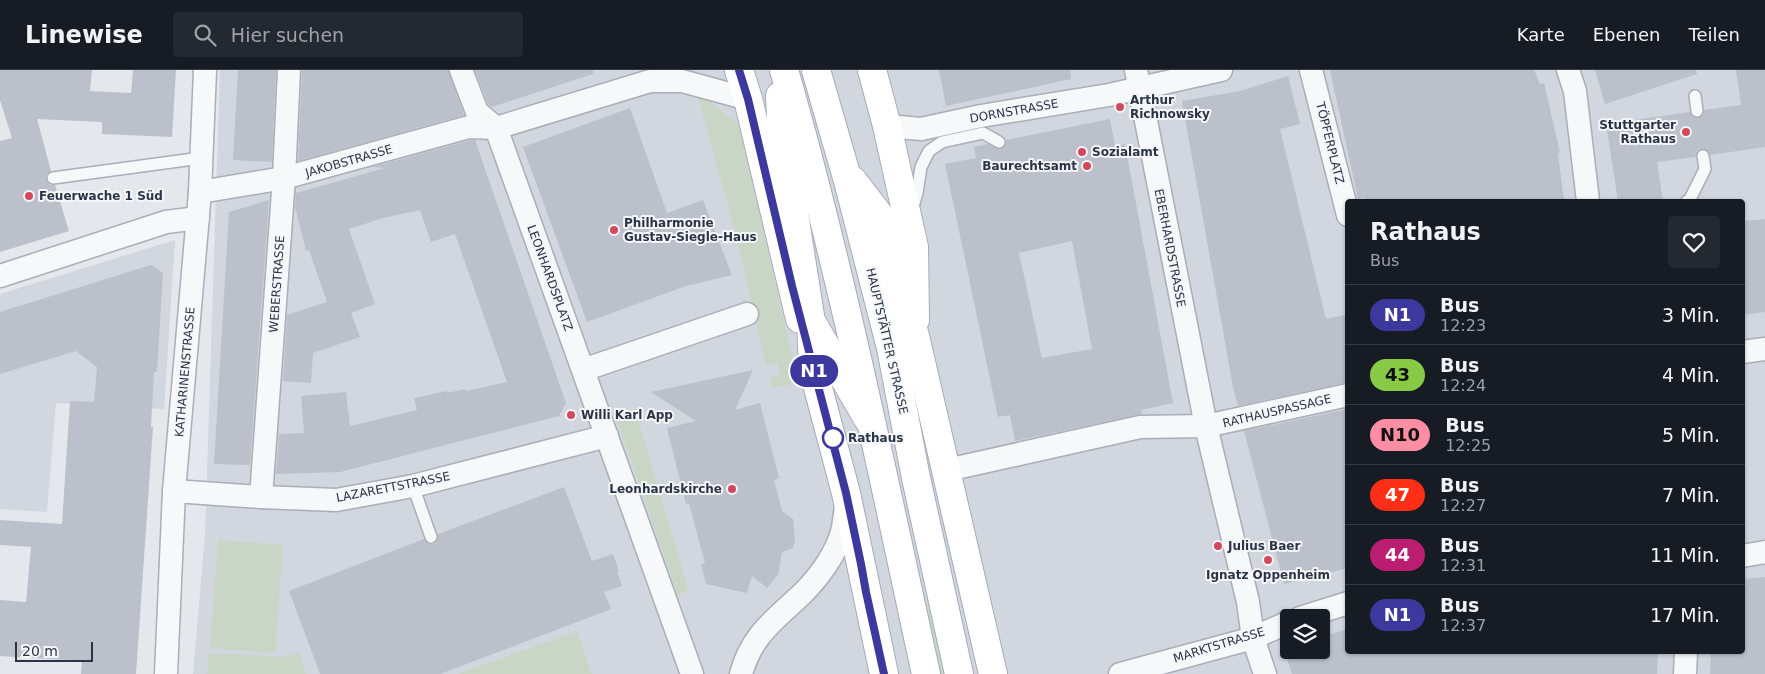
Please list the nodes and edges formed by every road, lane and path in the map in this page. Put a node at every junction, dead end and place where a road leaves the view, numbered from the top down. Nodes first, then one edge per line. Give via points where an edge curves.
1 (205, 70) edge
2 (289, 70) edge
3 (461, 70) edge
4 (739, 70) edge
5 (779, 70) edge
6 (784, 70) edge
7 (816, 70) edge
8 (872, 70) edge
9 (1221, 70) edge
10 (1312, 70) edge
11 (1568, 70) edge
12 (1138, 79) edge
13 (1695, 96) dead end
14 (748, 99) junction
15 (1697, 111) dead end
16 (981, 116) junction
17 (887, 126) junction
18 (496, 128) junction
19 (1703, 156) dead end
20 (201, 158) junction
21 (845, 170) junction
22 (53, 178) dead end
23 (284, 178) junction
24 (200, 192) junction
25 (1588, 199) edge
26 (1690, 199) edge
27 (1345, 203) edge
28 (198, 218) junction
29 (909, 221) junction
30 (0, 276) edge
31 (792, 286) junction
32 (747, 314) dead end
33 (811, 322) junction
34 (915, 336) junction
35 (1765, 349) edge
36 (1745, 352) edge
37 (814, 369) junction
38 (583, 370) junction
39 (1345, 396) edge
40 (871, 424) junction
41 (1206, 426) junction
42 (607, 436) junction
43 (947, 470) junction
44 (413, 486) junction
45 (174, 491) junction
46 (261, 497) junction
47 (847, 499) junction
48 (431, 537) dead end
49 (1765, 552) edge
50 (1745, 555) edge
51 (1345, 604) edge
52 (1329, 609) edge
53 (1280, 626) edge
54 (982, 627) junction
55 (1254, 638) junction
56 (1686, 654) edge
57 (166, 674) edge
58 (692, 674) edge
59 (741, 674) edge
60 (884, 674) edge
61 (926, 674) edge
62 (959, 674) edge
63 (993, 674) edge
64 (1008, 674) edge
65 (1120, 674) edge
66 (1265, 674) edge
67 (1685, 674) edge

1 - 20 street, KATHARINENSTRASSE
2 - 23 street, WEBERSTRASSE
3 - 18 street via 476,110
4 - 14 main road
5 - 33 main road via 782,137
6 - 40 main road via 844,298
7 - 21 main road, HAUPTSTÄTTER STRASSE
8 - 17 main road
9 - 12 street, DORNSTRASSE
10 - 27 street, TÖPFERPLATZ
11 - 25 street via 1575,91
12 - 16 street, DORNSTRASSE
12 - 41 street, EBERHARDSTRASSE
13 - 15 lane
14 - 18 street via 682,81 650,80
14 - 31 main road
16 - 17 street, DORNSTRASSE via 921,128
16 - 29 lane via 992,121 998,142 983,133 942,142 929,152 921,167
17 - 29 main road
18 - 23 street, JAKOBSTRASSE via 469,127
18 - 38 street, LEONHARDSPLATZ
19 - 26 lane via 1704,169
20 - 22 lane
20 - 24 street, KATHARINENSTRASSE
21 - 34 main road via 882,219
21 - 62 main road, HAUPTSTÄTTER STRASSE via 891,348
23 - 24 street, JAKOBSTRASSE
23 - 46 street, WEBERSTRASSE
24 - 28 street, KATHARINENSTRASSE
28 - 30 street via 166,222
28 - 45 street, KATHARINENSTRASSE
29 - 34 main road via 914,247
31 - 33 main road
31 - 37 main road
32 - 38 street
33 - 37 main road
33 - 40 main road
34 - 43 main road
35 - 36 street
37 - 47 main road
38 - 42 street, LEONHARDSPLATZ
39 - 41 street, RATHAUSPASSAGE
40 - 61 main road
41 - 43 street via 1140,427
41 - 55 street, EBERHARDSTRASSE
42 - 44 street, LAZARETTSTRASSE
42 - 58 street, LEONHARDSPLATZ
43 - 54 main road
44 - 46 street, LAZARETTSTRASSE via 336,500
44 - 48 lane
45 - 46 street, LAZARETTSTRASSE
45 - 57 street, KATHARINENSTRASSE
47 - 59 street via 842,532 834,552 812,583 756,641
47 - 60 main road
49 - 50 street
51 - 52 street
53 - 55 street, MARKTSTRASSE
54 - 63 main road
54 - 64 main road
55 - 65 street, MARKTSTRASSE
55 - 66 street, EBERHARDSTRASSE
56 - 67 street

